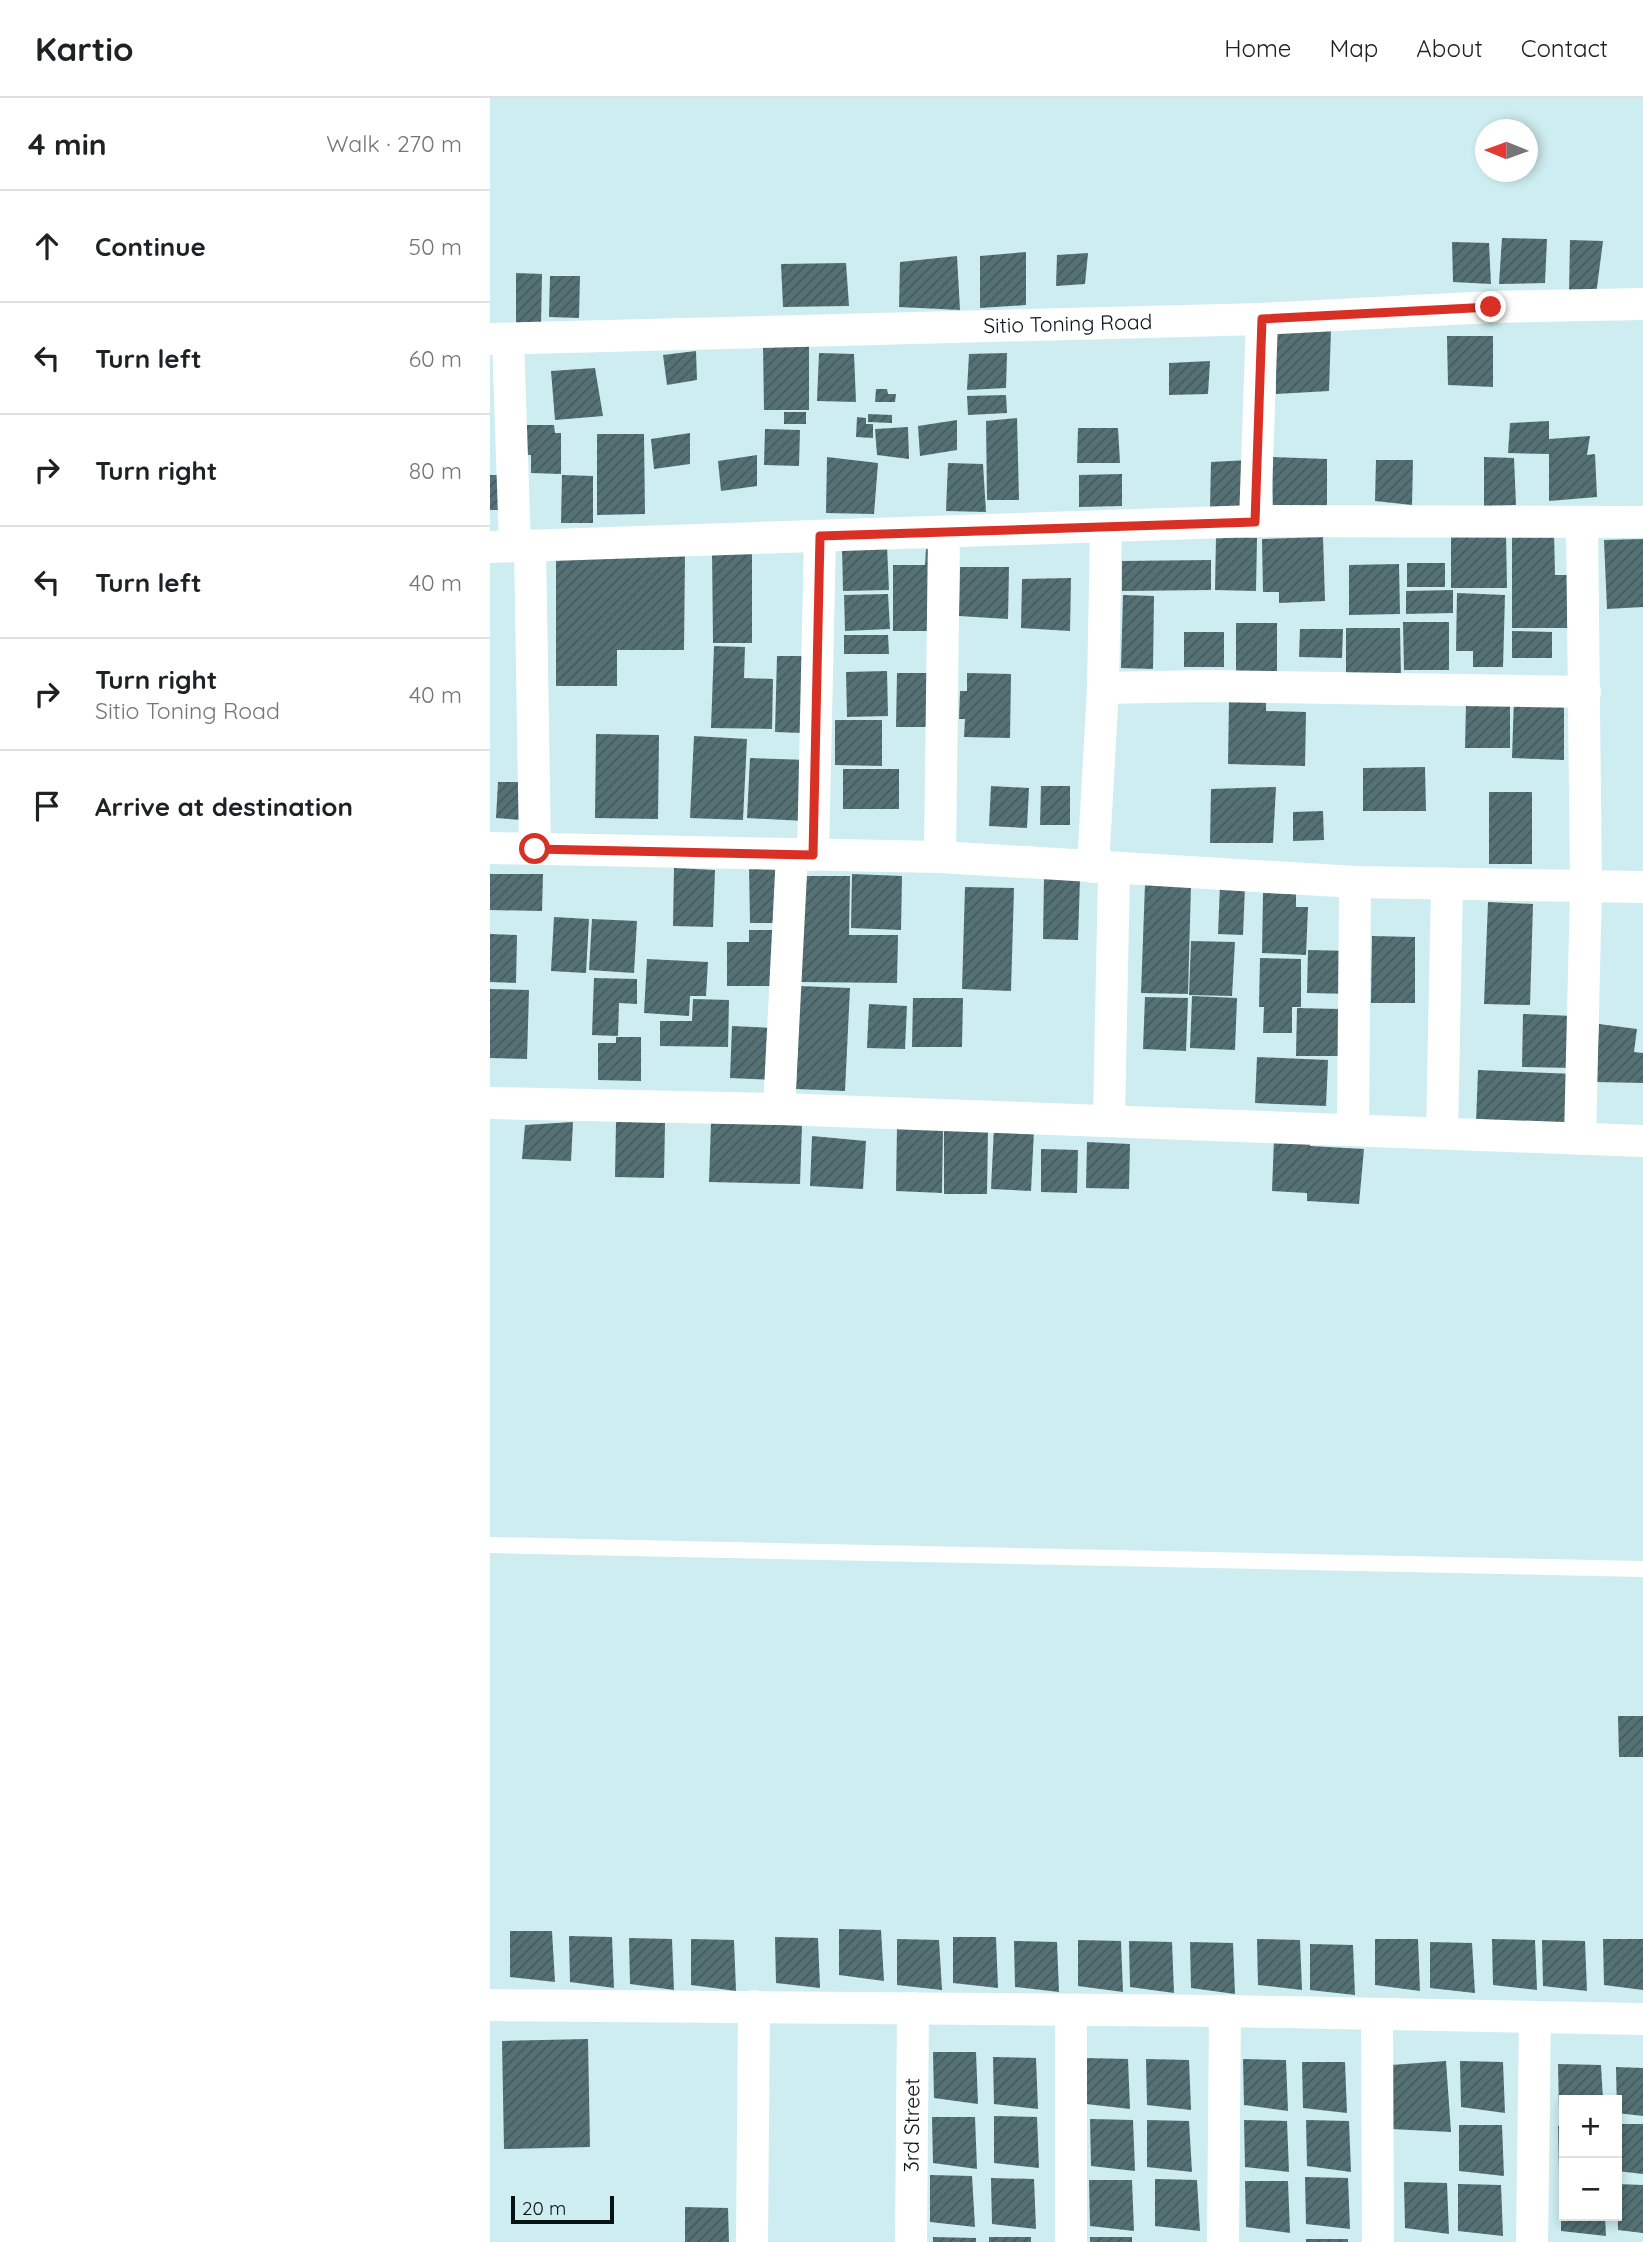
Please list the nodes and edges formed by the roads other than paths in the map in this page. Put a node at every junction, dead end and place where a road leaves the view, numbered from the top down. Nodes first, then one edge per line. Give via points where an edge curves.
1 (1643, 304) edge
2 (1262, 319) junction
3 (499, 339) edge
4 (1255, 522) junction
5 (1643, 522) edge
6 (1582, 523) junction
7 (1106, 526) junction
8 (944, 532) junction
9 (820, 536) junction
10 (512, 547) edge
11 (1103, 688) junction
12 (1585, 692) junction
13 (490, 848) edge
14 (535, 849) junction
15 (802, 854) junction
16 (940, 857) junction
17 (1103, 867) junction
18 (1355, 883) junction
19 (1447, 885) junction
20 (1586, 887) junction
21 (1643, 887) edge
22 (490, 1103) edge
23 (779, 1109) junction
24 (1109, 1121) junction
25 (1353, 1130) junction
26 (1442, 1133) junction
27 (1580, 1139) junction
28 (1643, 1141) edge
29 (490, 1545) edge
30 (1643, 1569) edge
31 (490, 2005) edge
32 (754, 2006) junction
33 (913, 2008) junction
34 (1071, 2010) junction
35 (1225, 2011) junction
36 (1377, 2015) junction
37 (1535, 2017) junction
38 (1643, 2019) edge
39 (752, 2242) edge
40 (911, 2242) edge
41 (1071, 2242) edge
42 (1223, 2242) edge
43 (1378, 2242) edge
44 (1532, 2242) edge

1 - 2 street, Sitio Toning Road
2 - 3 street, Sitio Toning Road
2 - 4 street
3 - 10 street
4 - 6 street
4 - 7 street
5 - 6 street
6 - 12 street
7 - 8 street
7 - 11 street
8 - 9 street
8 - 16 street
9 - 10 street
9 - 15 street
10 - 14 street
11 - 12 street via 1205,685
11 - 17 street
12 - 20 street
13 - 14 street
14 - 15 street
15 - 16 street
15 - 23 street
16 - 17 street
17 - 18 street
17 - 24 street
18 - 19 street
18 - 25 street
19 - 20 street
19 - 26 street
20 - 21 street
20 - 27 street
22 - 23 street
23 - 24 street
24 - 25 street
25 - 26 street
26 - 27 street
27 - 28 street
29 - 30 lane
31 - 32 street
32 - 33 street
32 - 39 street
33 - 34 street
33 - 40 street, 3rd Street
34 - 35 street
34 - 41 street
35 - 36 street
35 - 42 street
36 - 37 street
36 - 43 street
37 - 38 street
37 - 44 street

